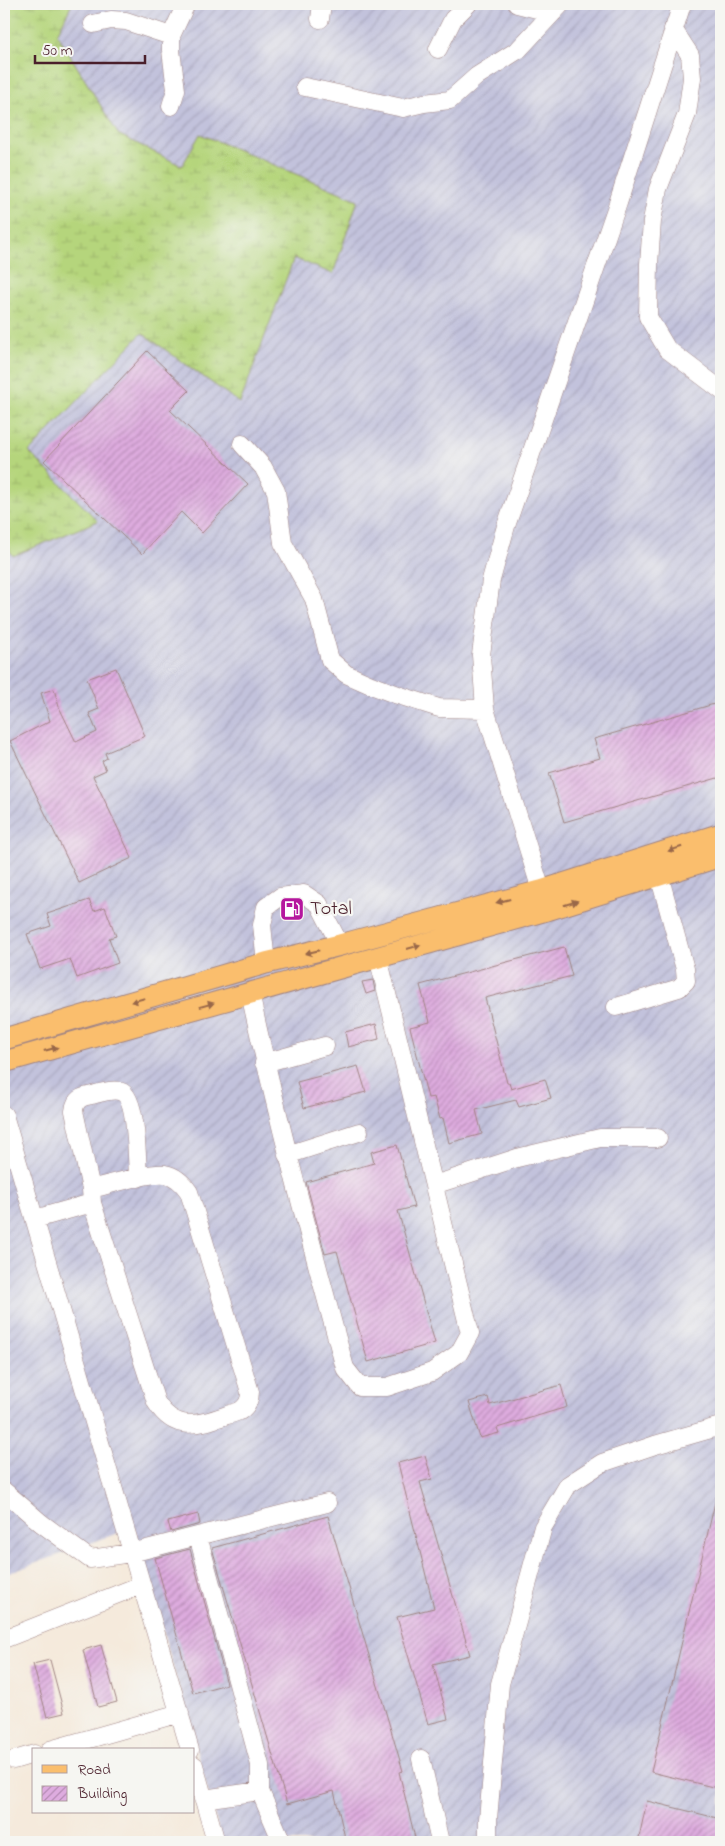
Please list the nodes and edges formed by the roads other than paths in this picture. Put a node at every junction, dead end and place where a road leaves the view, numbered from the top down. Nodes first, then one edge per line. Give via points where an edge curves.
1 (186, 4) edge
2 (468, 4) edge
3 (517, 4) edge
4 (682, 4) edge
5 (557, 8) edge
6 (93, 24) dead end
7 (673, 29) junction
8 (171, 36) junction
9 (438, 49) dead end
10 (305, 87) dead end
11 (171, 106) dead end
12 (721, 390) edge
13 (242, 444) dead end
14 (485, 709) junction
15 (721, 834) edge
16 (721, 856) edge
17 (659, 876) junction
18 (544, 901) junction
19 (340, 945) junction
20 (378, 957) junction
21 (266, 964) junction
22 (250, 993) junction
23 (616, 1007) dead end
24 (4, 1039) edge
25 (325, 1046) dead end
26 (4, 1062) edge
27 (264, 1063) junction
28 (4, 1115) edge
29 (360, 1132) dead end
30 (658, 1138) dead end
31 (8, 1152) edge
32 (287, 1155) junction
33 (138, 1178) junction
34 (434, 1184) junction
35 (92, 1196) junction
36 (35, 1219) junction
37 (721, 1426) edge
38 (4, 1491) edge
39 (327, 1503) dead end
40 (198, 1536) junction
41 (131, 1553) junction
42 (141, 1585) junction
43 (4, 1639) edge
44 (180, 1713) junction
45 (57, 1748) edge
46 (189, 1748) edge
47 (32, 1755) edge
48 (422, 1759) dead end
49 (14, 1760) dead end
50 (195, 1769) edge
51 (260, 1791) junction
52 (203, 1799) junction
53 (216, 1842) edge
54 (282, 1842) edge
55 (440, 1842) edge
56 (488, 1842) edge

1 - 8 street
2 - 9 street via 453,19
3 - 5 street
4 - 7 street
5 - 10 street via 518,50 477,76 450,100 403,108
6 - 8 street via 126,21
7 - 12 street via 690,55 692,78 686,114 658,190 652,221 648,317 667,349
7 - 14 street via 618,203 493,571 481,655
8 - 11 street via 176,90
13 - 14 street via 263,467 276,492 283,543 314,599 330,660 346,674 371,686 439,708
14 - 18 street
15 -> 18 main road
16 - 17 main road
18 -> 17 main road
17 - 23 street via 686,981 679,988
18 -> 19 main road
20 -> 18 main road
19 -> 21 main road
19 - 21 street via 319,904 304,894 280,897 266,907 262,925
20 - 22 main road
20 - 34 street
21 -> 24 main road
26 -> 22 main road
22 - 27 street
25 - 27 street
27 - 32 street
28 - 31 street
29 - 32 street
30 - 34 street via 600,1138 517,1158
31 - 36 street
32 - 34 street via 345,1368 360,1387 386,1387 432,1372 459,1353 470,1333
33 - 35 street
33 - 35 street via 133,1115 127,1096 115,1090 81,1097 74,1104 74,1111
33 - 35 street via 164,1174 182,1182 189,1192 250,1392 250,1400 240,1411 194,1424 176,1422 163,1413 156,1402
35 - 36 street
36 - 41 street
37 - 56 street via 602,1463 568,1485 543,1527 500,1684
38 - 41 street via 90,1560
39 - 40 street
40 - 41 street
40 - 51 street via 260,1765
41 - 42 street
42 - 43 street
42 - 44 street
44 - 45 street
44 - 46 street
47 - 49 street
48 - 55 street
50 - 52 street
51 - 52 street
51 - 54 street
52 - 53 street

